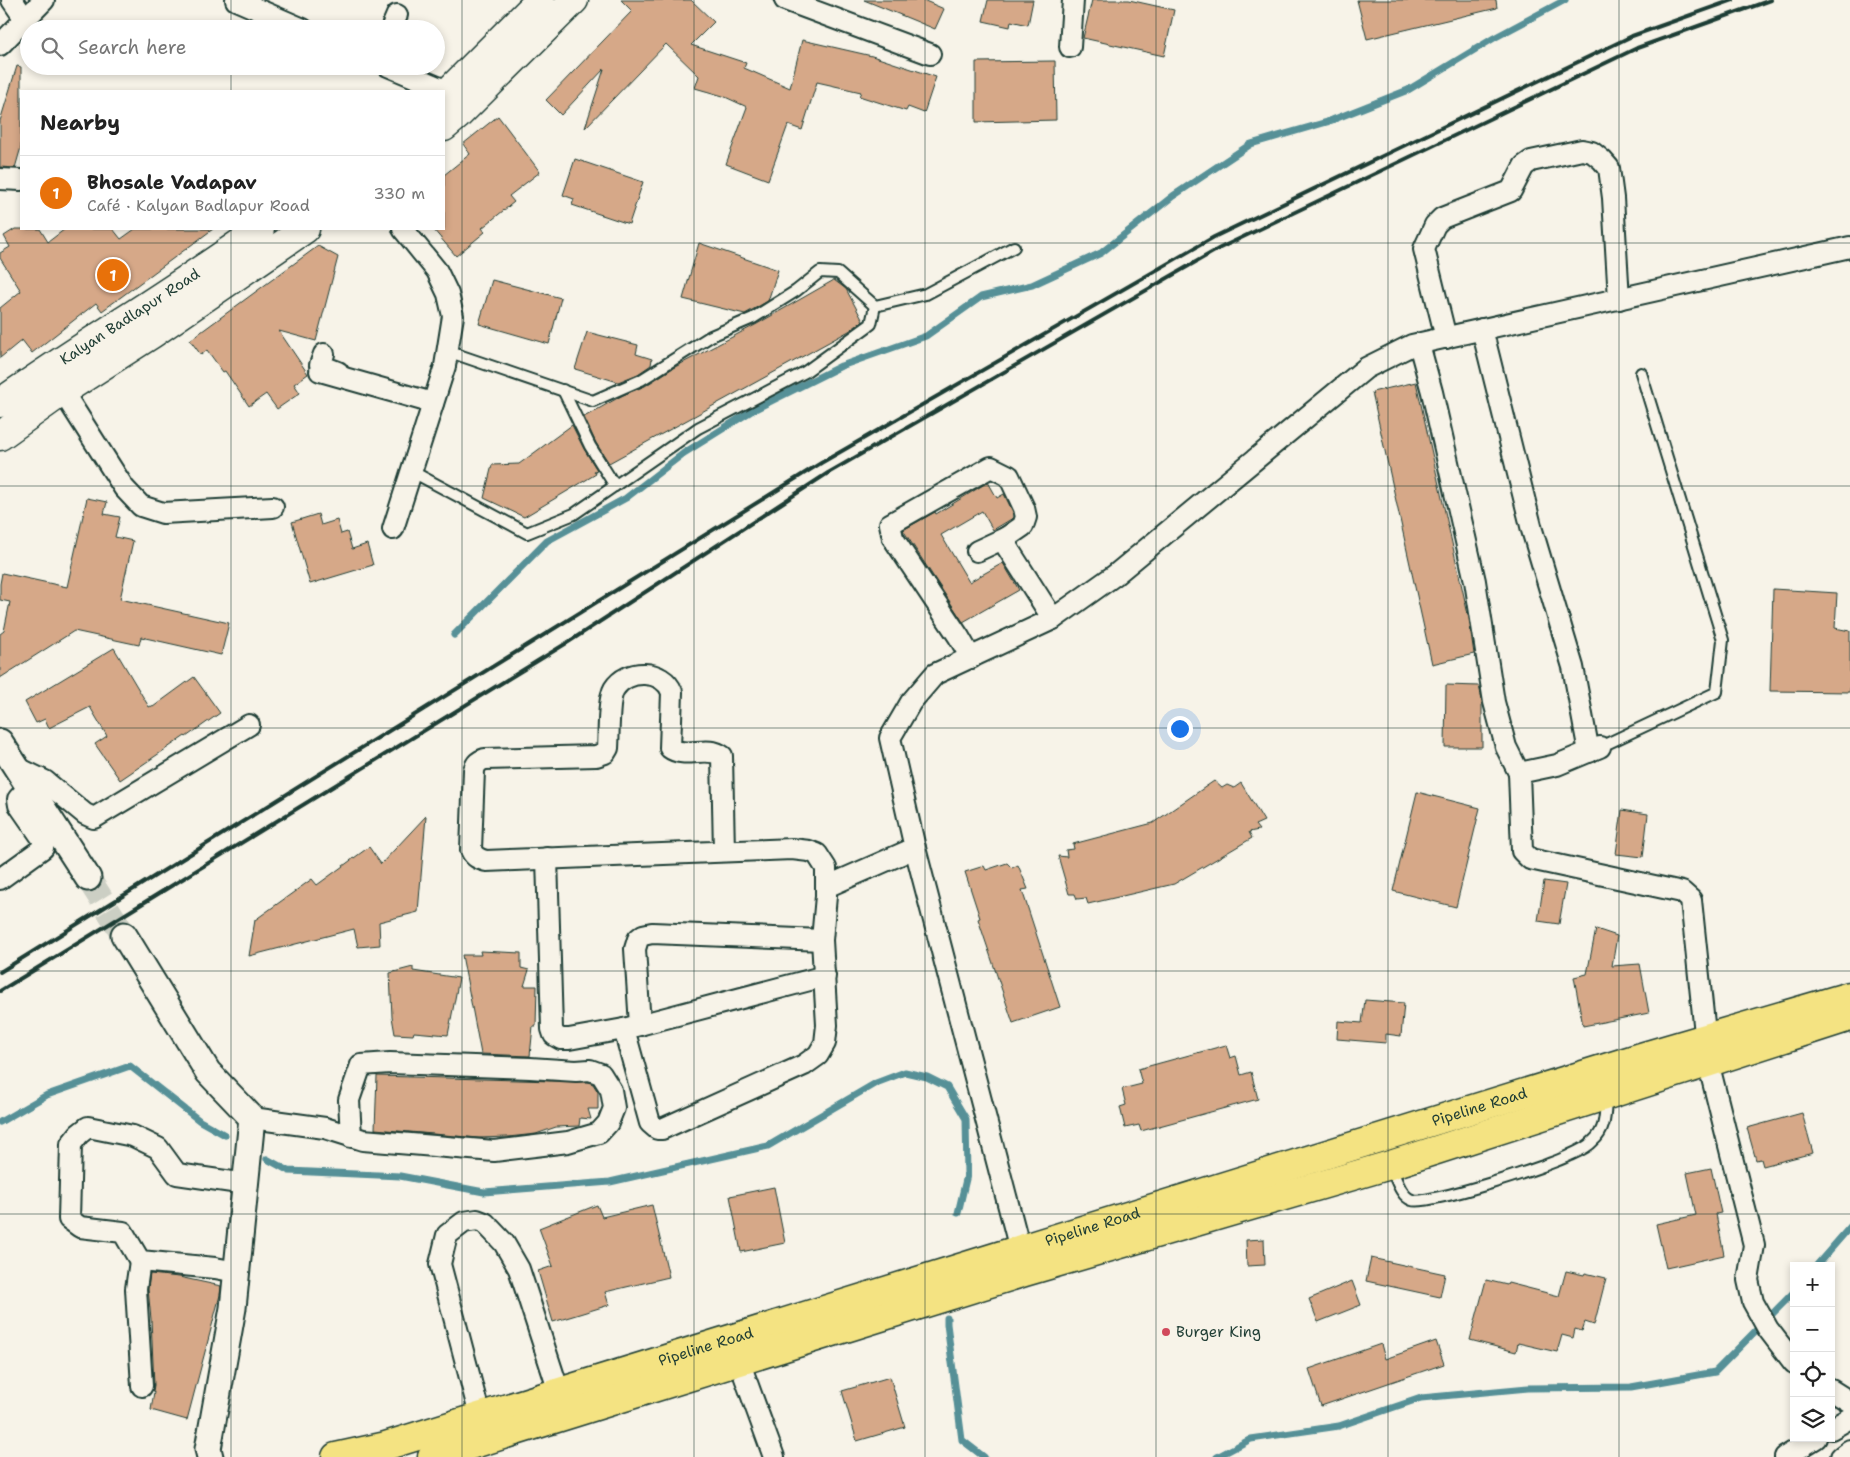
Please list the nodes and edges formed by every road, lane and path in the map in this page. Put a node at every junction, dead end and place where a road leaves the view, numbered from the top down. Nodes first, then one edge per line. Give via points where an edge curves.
1 (12, 0) edge
2 (44, 0) edge
3 (236, 0) edge
4 (540, 0) edge
5 (786, 0) edge
6 (1073, 0) edge
7 (571, 1) edge
8 (25, 19) joint
9 (282, 20) edge
10 (20, 24) edge
11 (0, 45) edge
12 (1070, 47) dead end
13 (930, 54) dead end
14 (407, 75) edge
15 (440, 90) edge
16 (455, 97) edge
17 (445, 126) edge
18 (0, 180) edge
19 (20, 180) edge
20 (259, 230) edge
21 (302, 230) edge
22 (403, 230) edge
23 (1850, 246) edge
24 (1014, 247) dead end
25 (226, 268) junction
26 (1619, 299) junction
27 (875, 306) junction
28 (1482, 329) junction
29 (1446, 338) junction
30 (1419, 344) junction
31 (447, 351) junction
32 (322, 362) dead end
33 (1641, 373) dead end
34 (56, 380) junction
35 (563, 390) junction
36 (0, 403) edge
37 (433, 403) junction
38 (0, 436) edge
39 (411, 471) junction
40 (615, 486) junction
41 (273, 507) dead end
42 (393, 529) dead end
43 (1007, 538) junction
44 (977, 551) dead end
45 (1053, 619) junction
46 (971, 658) junction
47 (249, 725) dead end
48 (0, 742) edge
49 (1595, 750) junction
50 (16, 766) junction
51 (1519, 773) junction
52 (29, 787) junction
53 (915, 848) junction
54 (724, 851) junction
55 (546, 858) junction
56 (88, 878) tunnel mouth
57 (0, 879) edge
58 (826, 886) junction
59 (124, 935) tunnel mouth
60 (822, 940) junction
61 (824, 976) junction
62 (1850, 996) edge
63 (1850, 1017) edge
64 (632, 1027) junction
65 (1707, 1050) junction
66 (1606, 1095) junction
67 (252, 1118) junction
68 (350, 1137) junction
69 (1371, 1140) junction
70 (1384, 1166) junction
71 (246, 1184) junction
72 (1023, 1260) junction
73 (140, 1261) junction
74 (237, 1272) junction
75 (1790, 1358) edge
76 (739, 1361) junction
77 (142, 1386) dead end
78 (560, 1392) junction
79 (1835, 1393) edge
80 (1850, 1402) edge
81 (480, 1416) junction
82 (1850, 1418) edge
83 (1835, 1427) edge
84 (1850, 1450) edge
85 (210, 1457) edge
86 (336, 1457) edge
87 (432, 1457) edge
88 (774, 1457) edge
89 (1841, 1457) edge

1 - 8 street
2 - 8 street
3 - 9 street
4 - 16 main road
5 - 13 street
6 - 12 street
7 - 16 main road
10 - 11 street
14 - 15 street
16 - 17 main road via 457,116
18 - 19 street
20 - 25 main road, Kalyan Badlapur Road
21 - 25 main road
22 - 31 street via 437,271 448,294 453,316
23 - 26 street
24 - 27 lane via 926,294
25 - 34 main road, Kalyan Badlapur Road
26 - 28 street
26 - 29 street via 1608,168 1592,152 1582,150 1531,161 1524,166 1511,191 1442,218 1435,225 1424,249
27 - 35 lane via 838,273 820,272 754,318 711,336 641,380 592,400
27 - 40 lane via 871,324 805,372 698,428
28 - 29 street
28 - 49 street via 1532,530
29 - 30 street
30 - 45 street via 1366,368 1115,575
30 - 51 street via 1475,580 1494,702 1506,747
31 - 35 lane
31 - 37 street
32 - 37 street via 350,380
33 - 49 lane via 1723,640 1717,692
34 - 36 main road, Kalyan Badlapur Road
34 - 38 main road
34 - 41 street via 124,488 141,506 163,513
35 - 40 lane via 590,446
37 - 39 street
39 - 40 lane via 526,533 574,514
39 - 42 street
43 - 44 street
43 - 45 street via 1007,547
43 - 46 street via 1023,526 1024,508 1009,476 991,467 890,524 893,538
45 - 46 street
46 - 53 street via 935,674 912,702 890,738
47 - 50 street via 94,818 45,781
48 - 50 street
49 - 51 street via 1557,765
50 - 52 street
51 - 65 street via 1522,851 1530,858 1682,892 1691,900
52 - 56 street
52 - 57 street via 18,799 19,805 44,841 43,848
53 - 58 street
53 - 72 street
54 - 55 street
54 - 55 street via 722,756 716,752 679,752 670,748 672,692 664,680 646,674 630,676 614,690 605,753 596,756 485,759 476,765 473,854 486,861
54 - 58 street via 809,850 817,854 826,868
55 - 64 street via 554,1035 569,1039
58 - 60 street
59 - 67 street via 208,1072
60 - 61 street
60 - 64 street via 643,936 638,939 635,949
61 - 64 street
61 - 64 street via 827,1025 825,1042 818,1055 804,1065 662,1129 650,1123
62 - 65 main road, Pipeline Road
63 - 65 main road, Pipeline Road
65 - 66 main road, Pipeline Road
65 - 69 main road, Pipeline Road
65 - 75 street via 1754,1245 1748,1280 1753,1302
66 - 70 main road, Pipeline Road
66 - 70 lane via 1603,1127 1593,1141 1570,1156 1526,1172 1419,1202 1404,1195
67 - 68 street via 325,1128
67 - 71 street
68 - 68 street via 494,1151 568,1142 599,1133 608,1123 614,1108 611,1090 601,1074 590,1070 390,1063 361,1065 349,1100
69 - 70 main road
69 - 72 main road, Pipeline Road
70 - 72 main road, Pipeline Road
71 - 73 street via 177,1174 158,1148 133,1136 88,1127 71,1144 69,1219 80,1226 123,1232
71 - 74 street
72 - 76 main road, Pipeline Road
72 - 78 main road, Pipeline Road
73 - 74 street
73 - 77 street via 136,1288
74 - 85 street via 208,1450
76 - 87 main road, Pipeline Road
76 - 88 street
78 - 81 main road, Pipeline Road
78 - 81 street via 519,1269 491,1227 476,1220 464,1222 447,1235 440,1264
79 - 80 street
81 - 86 main road, Pipeline Road via 382,1447
82 - 83 street
84 - 89 street

